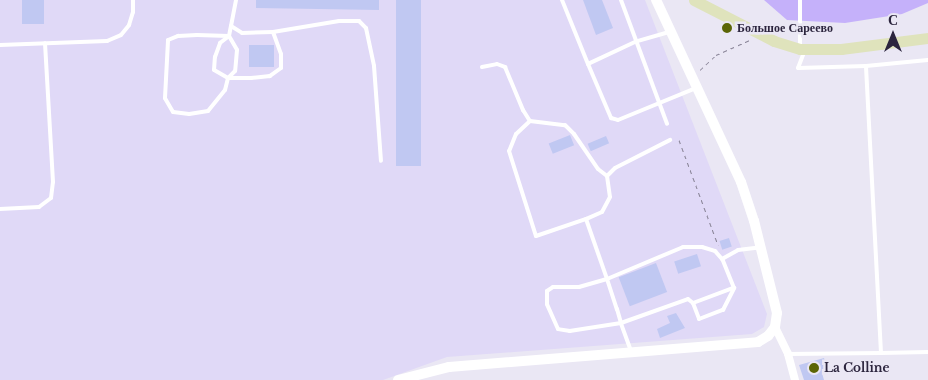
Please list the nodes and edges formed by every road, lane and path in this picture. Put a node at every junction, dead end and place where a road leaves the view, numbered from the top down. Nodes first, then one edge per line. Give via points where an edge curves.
1 (132, 0) edge
2 (236, 0) edge
3 (562, 0) edge
4 (621, 0) edge
5 (656, 0) edge
6 (694, 0) edge
7 (800, 0) edge
8 (231, 26) junction
9 (273, 32) junction
10 (669, 32) junction
11 (761, 35) junction
12 (229, 36) junction
13 (928, 38) edge
14 (637, 42) junction
15 (45, 43) junction
16 (0, 45) edge
17 (803, 49) junction
18 (928, 60) edge
19 (588, 64) junction
20 (482, 66) dead end
21 (866, 66) junction
22 (692, 77) junction
23 (228, 78) junction
24 (698, 88) junction
25 (658, 103) junction
26 (530, 121) junction
27 (667, 124) dead end
28 (670, 140) dead end
29 (679, 140) dead end
30 (380, 161) dead end
31 (607, 176) junction
32 (0, 208) edge
33 (586, 219) junction
34 (761, 247) junction
35 (714, 251) junction
36 (722, 259) junction
37 (607, 279) junction
38 (734, 288) junction
39 (693, 303) junction
40 (621, 323) junction
41 (775, 327) junction
42 (928, 352) edge
43 (632, 353) junction
44 (881, 353) junction
45 (788, 354) junction
46 (398, 380) edge
47 (795, 380) edge

1 - 15 lane via 129,25 121,35 107,41
2 - 8 lane
3 - 19 lane
4 - 14 lane
5 - 10 street
6 - 11 main road
7 - 17 lane
8 - 9 lane via 242,33
8 - 12 lane
9 - 23 lane via 282,68 270,76
9 - 30 lane via 339,21 359,21 366,28 374,66
10 - 14 lane
10 - 22 street
11 - 17 main road
11 - 22 path via 716,54
12 - 23 lane via 237,50 236,71
12 - 23 lane via 220,43 214,70
12 - 23 lane via 188,35 168,40 164,98 173,112 208,111 225,90
13 - 17 main road via 841,49
14 - 19 lane
14 - 25 lane
15 - 16 lane
15 - 32 lane via 53,182 51,198 39,207
17 - 21 lane via 798,68
18 - 21 lane
19 - 25 lane via 611,118 618,120
20 - 26 lane via 505,66
21 - 44 lane
22 - 24 street
24 - 25 lane
24 - 34 street via 741,182
25 - 27 lane
26 - 31 lane via 565,126
26 - 33 lane via 516,134 509,151 536,236
28 - 31 lane via 615,168
29 - 35 path via 718,244
31 - 33 lane via 610,196 602,212
33 - 37 lane
34 - 36 lane via 738,250
34 - 41 street via 777,313
35 - 36 lane
35 - 37 lane via 683,247
36 - 38 lane
37 - 40 lane
37 - 40 lane via 579,287 553,287 547,291 547,304 558,329 592,329
38 - 39 lane
38 - 39 lane via 723,310 699,319
39 - 40 lane via 688,299
40 - 43 lane
41 - 43 street via 758,342
41 - 45 street
42 - 44 lane
43 - 46 street via 449,367
44 - 45 lane
45 - 47 street

